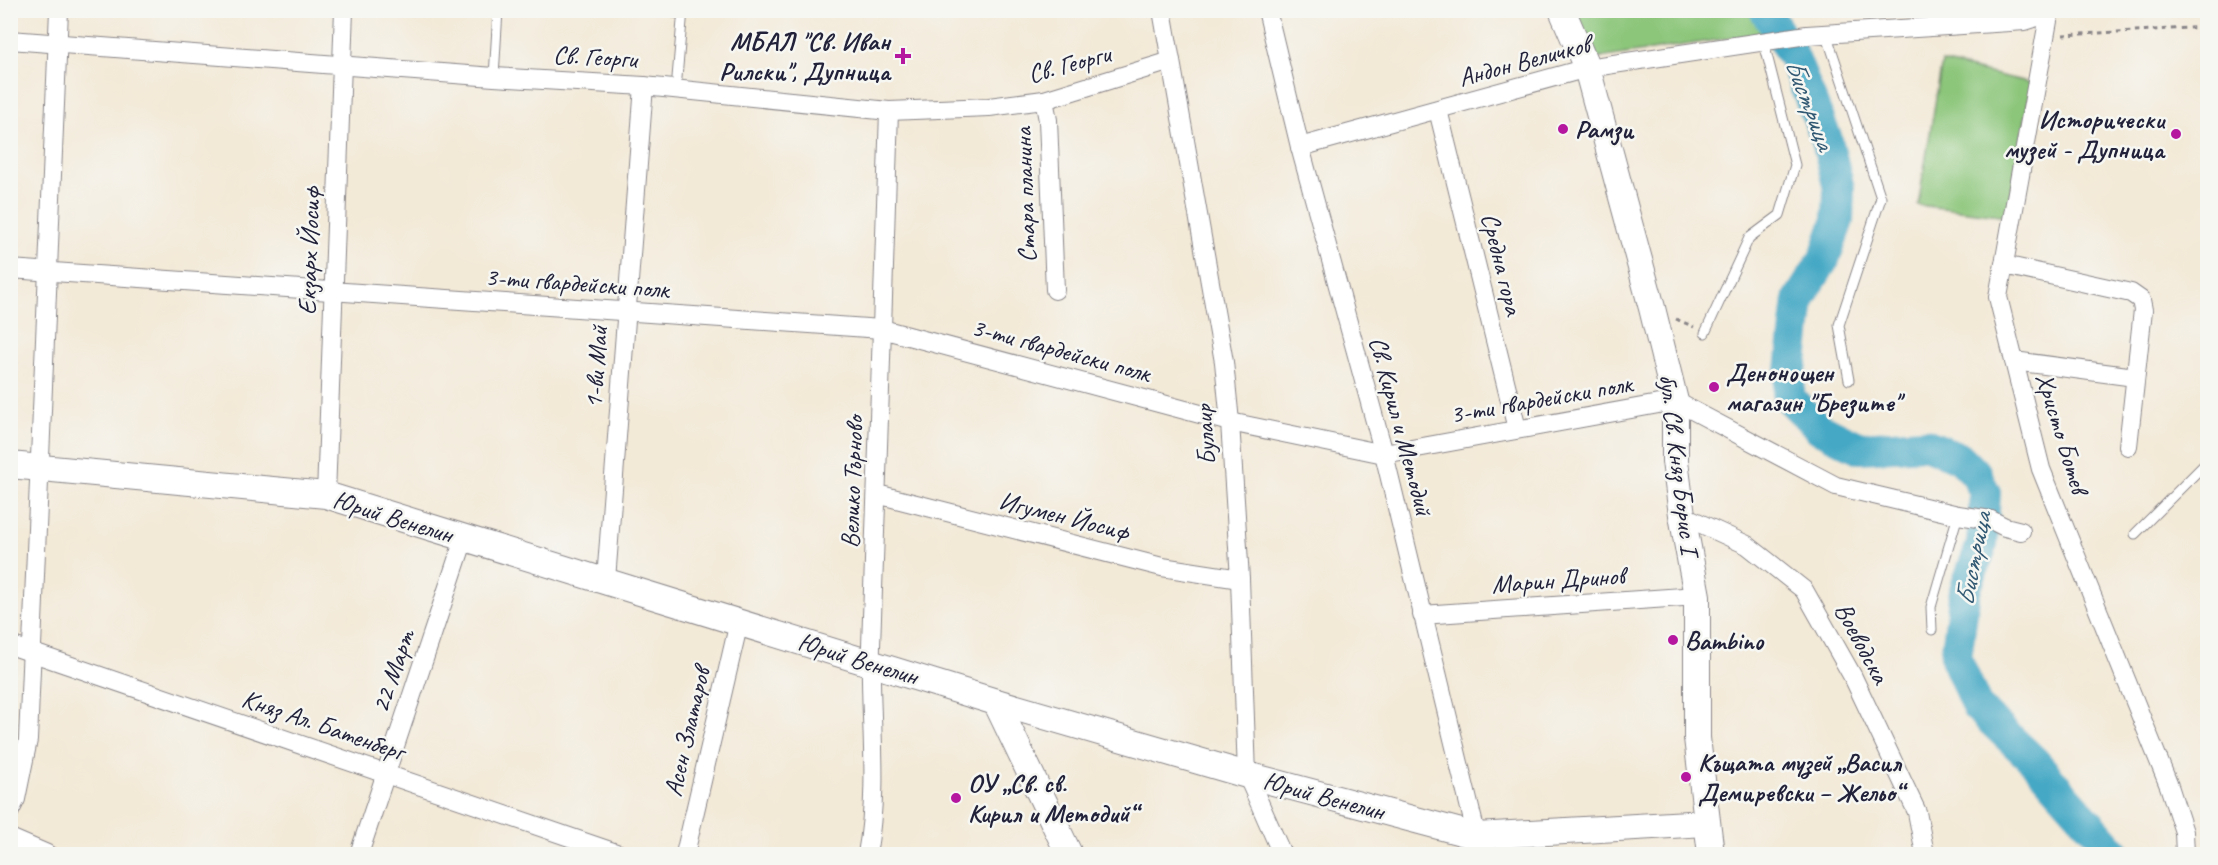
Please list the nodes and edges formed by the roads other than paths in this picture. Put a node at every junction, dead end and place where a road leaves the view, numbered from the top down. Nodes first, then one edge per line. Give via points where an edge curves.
1 (58, 10) edge
2 (345, 10) edge
3 (498, 10) edge
4 (654, 10) edge
5 (1162, 10) edge
6 (1267, 10) edge
7 (1562, 10) edge
8 (683, 12) edge
9 (2049, 12) edge
10 (2023, 16) edge
11 (1816, 34) junction
12 (10, 40) edge
13 (1764, 43) junction
14 (57, 44) junction
15 (1171, 61) junction
16 (342, 66) junction
17 (1587, 68) junction
18 (494, 77) junction
19 (644, 86) junction
20 (676, 89) junction
21 (1044, 99) junction
22 (889, 111) junction
23 (1438, 111) junction
24 (1300, 147) junction
25 (2004, 265) junction
26 (10, 268) edge
27 (47, 272) junction
28 (1055, 290) dead end
29 (333, 292) junction
30 (625, 312) junction
31 (882, 329) junction
32 (1705, 333) road end
33 (2014, 361) junction
34 (2135, 377) junction
35 (1849, 380) dead end
36 (1675, 401) junction
37 (1230, 422) junction
38 (1517, 429) junction
39 (2128, 446) dead end
40 (1384, 454) junction
41 (2208, 461) edge
42 (10, 465) edge
43 (39, 468) junction
44 (877, 494) junction
45 (326, 495) junction
46 (1682, 515) junction
47 (1964, 516) junction
48 (2021, 531) dead end
49 (2135, 534) dead end
50 (464, 539) junction
51 (1240, 579) junction
52 (606, 580) junction
53 (1698, 596) junction
54 (1422, 615) junction
55 (739, 622) junction
56 (1932, 630) dead end
57 (10, 645) edge
58 (32, 652) junction
59 (871, 663) junction
60 (996, 702) junction
61 (386, 773) junction
62 (1247, 775) junction
63 (10, 811) edge
64 (1706, 823) junction
65 (10, 838) edge
66 (1479, 845) edge
67 (47, 855) edge
68 (359, 855) edge
69 (619, 855) edge
70 (685, 855) edge
71 (867, 855) edge
72 (1069, 855) edge
73 (1282, 855) edge
74 (1711, 855) edge
75 (1925, 855) edge
76 (2185, 855) edge

1 - 14 street
2 - 16 street, Екзарх Йосиф
3 - 18 lane
4 - 8 lane
5 - 15 street, Булаир
6 - 24 street, Св. Кирил и Методий
7 - 17 street, бул. Св. Княз Борис I
8 - 20 lane
9 - 10 street, Андон Величков
9 - 25 street, Христо Ботев
10 - 11 street, Андон Величков
11 - 13 street, Андон Величков
11 - 35 lane via 1881,198 1839,325
12 - 14 street, Св. Георги
13 - 17 street, Андон Величков
13 - 32 lane via 1796,165 1780,215 1749,238
14 - 16 street, Св. Георги
14 - 27 street
15 - 21 street, Св. Георги
15 - 37 street, Булаир via 1217,319
16 - 18 street, Св. Георги
16 - 29 street, Екзарх Йосиф
17 - 23 street, Андон Величков
17 - 36 street, бул. Св. Княз Борис I
18 - 19 street, Св. Георги
19 - 20 street, Св. Георги
19 - 30 street, 1-ви Май
20 - 22 street, Св. Георги
21 - 22 street, Св. Георги via 989,107
21 - 28 street, Стара планина
22 - 31 street, Велико Търново
23 - 24 street, Андон Величков
23 - 38 street, Средна гора
24 - 40 street, Св. Кирил и Методий
25 - 33 street, Христо Ботев via 1998,297
25 - 34 street via 2131,292 2141,300
26 - 27 street, 3-ти гвардейски полк
27 - 29 street, 3-ти гвардейски полк
27 - 43 street
29 - 30 street, 3-ти гвардейски полк
29 - 45 street, Екзарх Йосиф
30 - 31 street, 3-ти гвардейски полк
30 - 52 street, 1-ви Май
31 - 37 street, 3-ти гвардейски полк
31 - 44 street, Велико Търново
33 - 34 street
33 - 76 street, Христо Ботев via 2041,469 2169,786 2184,832
34 - 39 street
36 - 38 street, 3-ти гвардейски полк
36 - 46 street, бул. Св. Княз Борис I via 1675,461
36 - 47 street via 1836,486
37 - 40 street, 3-ти гвардейски полк
37 - 51 street, Булаир
38 - 40 street, 3-ти гвардейски полк
40 - 54 street, Св. Кирил и Методий
41 - 49 lane
42 - 43 street, Юрий Венелин
43 - 45 street, Юрий Венелин
43 - 58 street
44 - 51 street, Игумен Йосиф via 1162,567
44 - 59 street, Велико Търново
45 - 50 street, Юрий Венелин
46 - 53 street, бул. Св. Княз Борис I
46 - 75 street, Воеводска via 1747,545 1804,590 1853,677 1917,812
47 - 48 street via 1991,520
47 - 56 lane via 1930,607
50 - 52 street, Юрий Венелин
50 - 61 street, 22 Март
51 - 62 street, Булаир
52 - 55 street, Юрий Венелин
53 - 54 street, Марин Дринов
53 - 64 street, бул. Св. Княз Борис I via 1697,738
54 - 66 street, Св. Кирил и Методий
55 - 59 street, Юрий Венелин
55 - 70 street, Асен Златаров
57 - 58 street, Княз Ал. Батенберг
58 - 61 street, Княз Ал. Батенберг
58 - 63 street via 28,740
59 - 60 street, Юрий Венелин
59 - 71 street, Велико Търново via 873,822
60 - 62 street, Юрий Венелин
60 - 72 street
61 - 68 street, 22 Март
61 - 69 street, Княз Ал. Батенберг
62 - 66 street, Юрий Венелин
62 - 73 street, Булаир
64 - 66 street, Юрий Венелин
64 - 74 street, бул. Св. Княз Борис I
65 - 67 street

